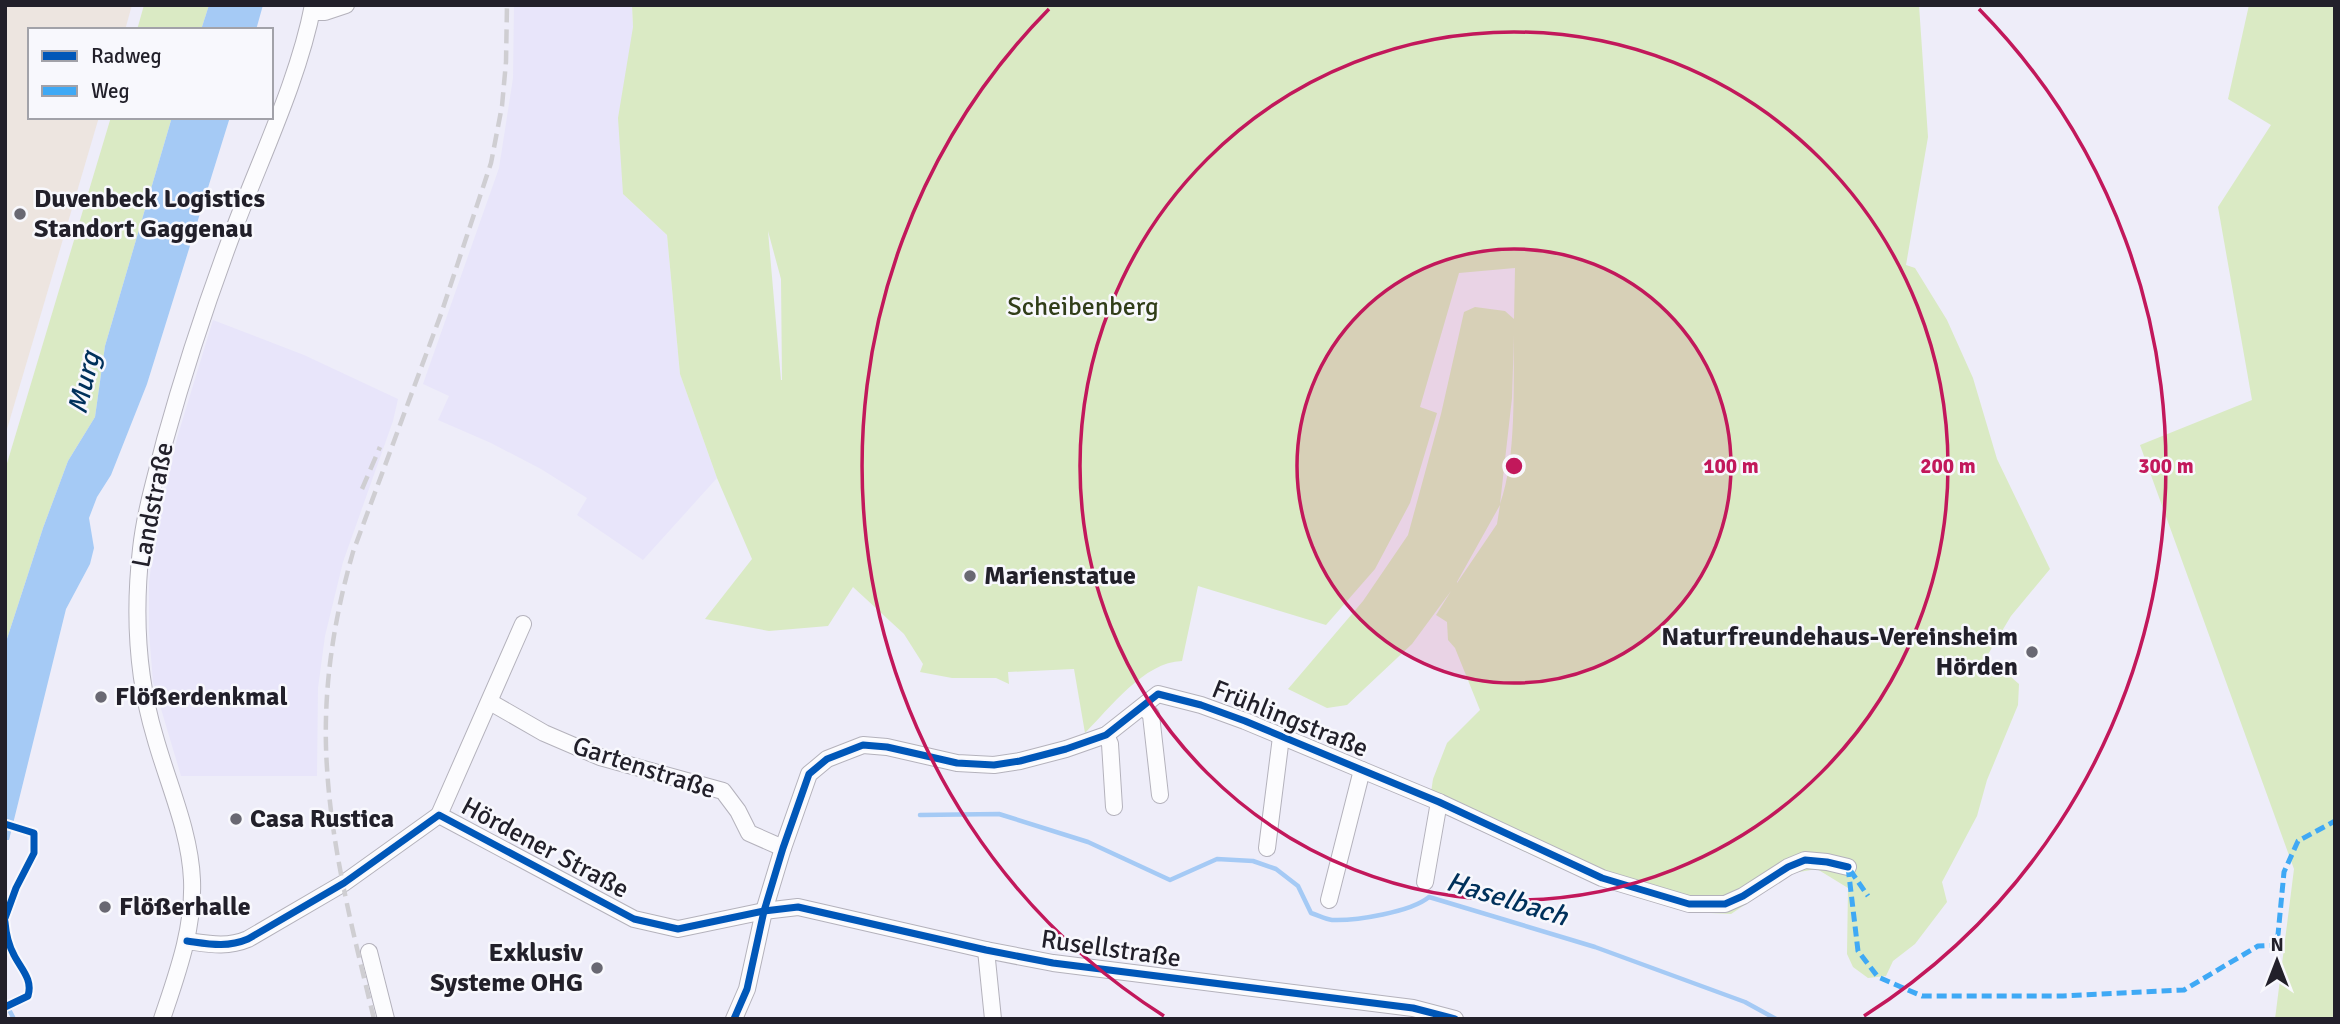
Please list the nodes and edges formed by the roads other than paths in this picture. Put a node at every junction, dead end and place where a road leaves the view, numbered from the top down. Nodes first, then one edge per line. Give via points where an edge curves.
1 (346, 5) edge
2 (312, 8) edge
3 (523, 624) dead end
4 (490, 702) junction
5 (1144, 707) junction
6 (1107, 735) junction
7 (1281, 737) junction
8 (1362, 770) junction
9 (1160, 795) dead end
10 (1439, 802) junction
11 (1114, 807) dead end
12 (439, 815) junction
13 (783, 848) junction
14 (1266, 848) dead end
15 (1848, 867) dead end
16 (1425, 881) dead end
17 (1329, 900) dead end
18 (764, 911) junction
19 (187, 941) junction
20 (986, 950) junction
21 (369, 952) dead end
22 (162, 1019) edge
23 (386, 1019) edge
24 (734, 1019) edge
25 (993, 1019) edge
26 (1455, 1019) edge

1 - 2 street via 325,12
2 - 19 street, Landstraße via 175,405 141,546 138,641 154,734 188,851 192,880
3 - 4 street
4 - 12 street
4 - 13 street, Gartenstraße via 544,733 600,757 723,791 749,834
5 - 6 street, Frühlingstraße
5 - 7 street, Frühlingstraße via 1158,694 1201,705
5 - 9 street via 1151,715
6 - 11 street
6 - 13 street, Frühlingstraße via 994,765 957,764 863,745 827,759 809,774
7 - 8 street, Frühlingstraße
7 - 14 street, Frühlingstraße
8 - 10 street, Frühlingstraße
8 - 17 street, Frühlingstraße
10 - 15 street, Frühlingstraße via 1602,878 1689,904 1725,904 1805,860
10 - 16 street
12 - 18 street, Hördener Straße via 634,919 678,929
12 - 19 street, Hördener Straße via 344,883 248,939 220,945
13 - 18 street, Frühlingstraße
18 - 20 street, Rusellstraße via 798,907
18 - 24 street via 747,989
19 - 22 street, Landstraße
20 - 25 street
20 - 26 street, Rusellstraße via 1114,971 1413,1008
21 - 23 street

